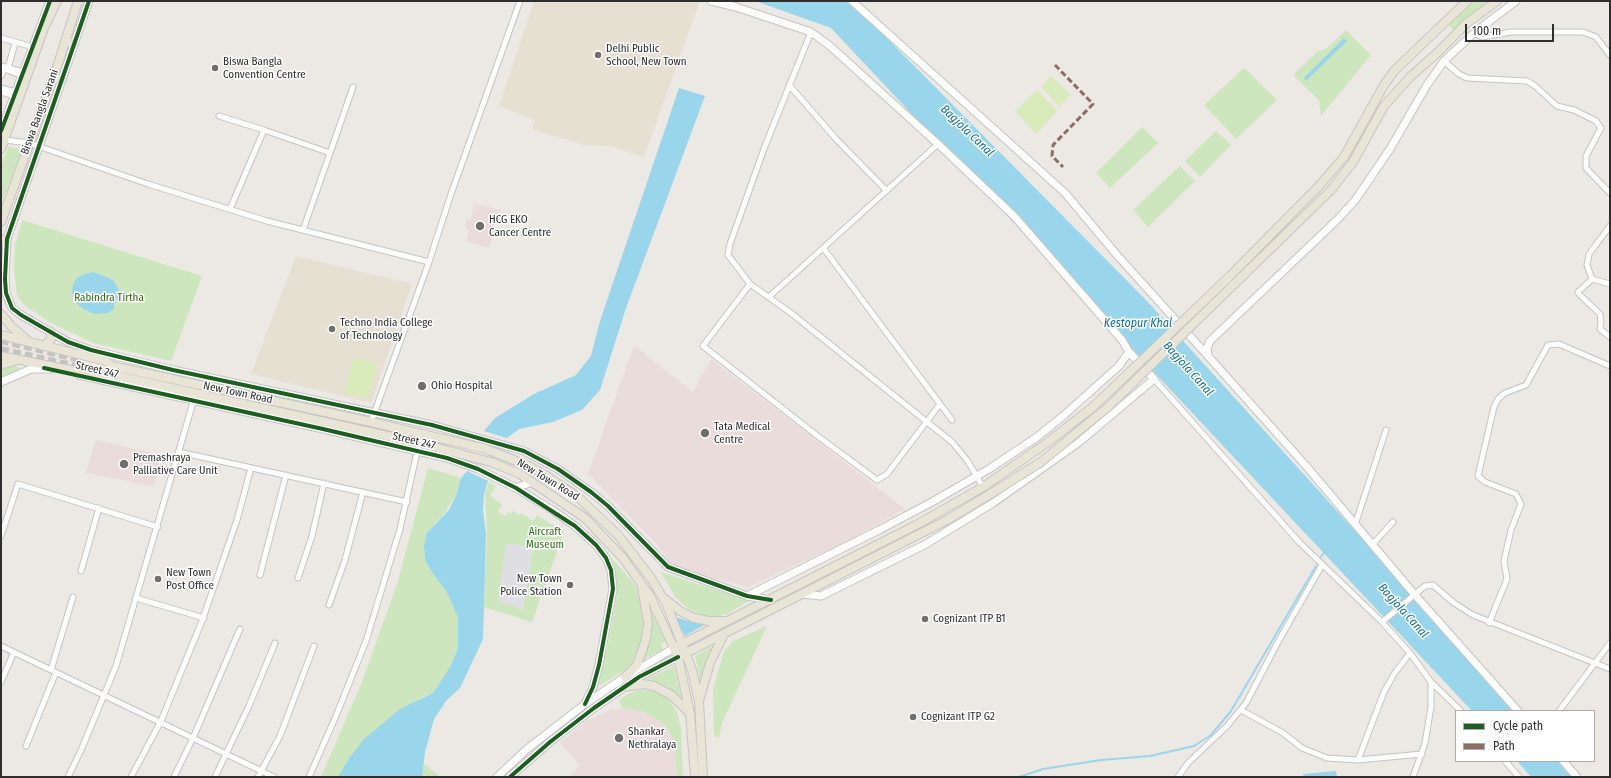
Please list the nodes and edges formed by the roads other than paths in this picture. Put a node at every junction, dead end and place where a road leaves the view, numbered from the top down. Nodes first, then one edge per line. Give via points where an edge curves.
1 (50, 1) edge
2 (57, 1) edge
3 (78, 1) edge
4 (89, 1) edge
5 (520, 1) edge
6 (711, 1) edge
7 (852, 1) edge
8 (1467, 1) edge
9 (1497, 1) edge
10 (1516, 1) edge
11 (41, 30) junction
12 (811, 32) junction
13 (1474, 33) junction
14 (1, 38) edge
15 (65, 41) junction
16 (17, 43) junction
17 (74, 44) junction
18 (33, 47) junction
19 (1610, 55) edge
20 (1444, 61) junction
21 (5, 68) edge
22 (23, 74) junction
23 (1, 76) edge
24 (53, 78) junction
25 (62, 80) junction
26 (790, 85) junction
27 (353, 87) dead end
28 (1, 88) edge
29 (1, 92) edge
30 (15, 94) junction
31 (4, 116) edge
32 (219, 116) dead end
33 (264, 130) junction
34 (1, 131) edge
35 (3, 140) edge
36 (29, 143) junction
37 (938, 144) junction
38 (39, 147) junction
39 (1, 149) edge
40 (330, 153) junction
41 (886, 190) junction
42 (1610, 193) edge
43 (230, 209) junction
44 (1, 222) edge
45 (1610, 226) edge
46 (303, 230) junction
47 (4, 239) edge
48 (824, 249) junction
49 (429, 262) junction
50 (1592, 279) junction
51 (750, 284) junction
52 (1610, 284) edge
53 (770, 296) junction
54 (1, 314) edge
55 (51, 332) junction
56 (1, 335) edge
57 (1610, 337) edge
58 (40, 345) junction
59 (1129, 352) junction
60 (1, 356) edge
61 (1208, 356) junction
62 (20, 359) junction
63 (1, 365) edge
64 (112, 366) junction
65 (1610, 366) edge
66 (109, 374) junction
67 (1154, 379) junction
68 (1, 382) edge
69 (195, 397) junction
70 (940, 404) junction
71 (373, 412) junction
72 (952, 420) dead end
73 (927, 421) junction
74 (371, 422) junction
75 (1386, 430) dead end
76 (418, 447) junction
77 (179, 452) junction
78 (251, 468) junction
79 (286, 476) junction
80 (977, 477) junction
81 (532, 482) junction
82 (324, 484) junction
83 (985, 486) junction
84 (516, 488) junction
85 (363, 492) junction
86 (407, 502) junction
87 (99, 508) junction
88 (1393, 522) dead end
89 (1355, 525) junction
90 (158, 528) junction
91 (1, 536) edge
92 (1372, 545) junction
93 (614, 547) junction
94 (598, 548) junction
95 (1322, 565) junction
96 (82, 571) dead end
97 (260, 575) dead end
98 (298, 578) dead end
99 (641, 583) junction
100 (801, 594) junction
101 (1415, 595) junction
102 (747, 596) junction
103 (73, 597) dead end
104 (663, 597) junction
105 (136, 598) junction
106 (771, 600) junction
107 (329, 605) dead end
108 (204, 618) junction
109 (729, 620) junction
110 (1382, 622) junction
111 (1489, 622) junction
112 (240, 628) dead end
113 (724, 634) junction
114 (275, 643) dead end
115 (1610, 643) edge
116 (683, 644) junction
117 (1, 646) edge
118 (314, 646) dead end
119 (674, 648) junction
120 (14, 652) junction
121 (686, 653) junction
122 (1410, 653) junction
123 (678, 657) junction
124 (1594, 663) junction
125 (1610, 669) edge
126 (54, 671) junction
127 (625, 677) junction
128 (1, 682) edge
129 (1431, 682) junction
130 (624, 687) junction
131 (105, 695) junction
132 (699, 701) junction
133 (585, 704) junction
134 (1241, 710) junction
135 (1460, 710) edge
136 (1517, 710) edge
137 (1560, 710) edge
138 (690, 713) junction
139 (161, 721) junction
140 (193, 738) junction
141 (26, 746) dead end
142 (226, 754) junction
143 (1422, 754) junction
144 (1358, 760) junction
145 (1506, 762) edge
146 (1564, 762) edge
147 (262, 771) junction
148 (68, 777) edge
149 (131, 777) edge
150 (174, 777) edge
151 (215, 777) edge
152 (258, 777) edge
153 (274, 777) edge
154 (309, 777) edge
155 (497, 777) edge
156 (510, 777) edge
157 (695, 777) edge
158 (703, 777) edge
159 (1178, 777) edge
160 (1413, 777) edge
161 (1519, 777) edge
162 (1577, 777) edge

1 - 11 street
2 - 11 main road
3 - 15 main road, Biswa Bangla Sarani
4 - 17 street
5 - 49 street
6 - 12 street
7 - 61 street via 1065,193
8 - 83 main road, bridge via 1394,71 1344,157 1320,185 1226,280 1093,407
9 - 100 main road, bridge via 1467,23 1410,77 1384,106 1353,162 1331,190 1108,407 1041,462 992,493 947,520
10 - 13 street
11 - 18 street
11 - 35 main road
12 - 26 street
12 - 37 street via 830,46
13 - 19 street via 1482,37 1511,32 1583,32 1596,37
13 - 20 street
14 - 16 street
15 - 17 main road
15 - 24 main road, Biswa Bangla Sarani
16 - 18 street
16 - 21 street
17 - 25 street
18 - 22 street
20 - 42 street via 1467,78 1527,81 1557,106 1574,110 1596,121 1601,128 1586,156 1586,168
20 - 61 street via 1427,85 1386,156 1356,199 1210,341 1207,348
21 - 22 street
21 - 22 street
21 - 23 street
22 - 30 street
24 - 25 main road
24 - 36 main road, Biswa Bangla Sarani
25 - 38 street
26 - 41 street via 837,140
26 - 51 street via 763,153 728,255
27 - 40 street
28 - 30 street
29 - 30 street
30 - 31 street
31 - 34 street
32 - 33 street
33 - 40 street
33 - 43 street
35 - 36 street
35 - 39 main road
36 - 38 street
36 - 44 main road, Biswa Bangla Sarani
37 - 41 street
37 - 59 street via 1014,216 1122,340
38 - 43 street
38 - 47 street
40 - 46 street
41 - 48 street
43 - 46 street
45 - 50 street via 1589,254 1587,265
46 - 49 street
47 - 55 street via 4,279 12,308
48 - 53 street
48 - 70 street
49 - 71 street
50 - 52 street
50 - 57 street via 1580,288 1579,294 1600,314 1600,329
51 - 53 street
51 - 73 street via 703,346 815,434 877,480 887,474
53 - 73 street
54 - 58 main road via 19,334
55 - 58 main road via 50,340
55 - 71 street via 68,342 121,358
56 - 58 main road, New Town Road
58 - 64 main road, New Town Road via 106,361
59 - 67 street
59 - 80 street via 1119,366 1038,437
60 - 62 main road
61 - 89 street
62 - 63 main road
62 - 66 main road via 85,372
64 - 66 main road via 91,366
64 - 74 main road, New Town Road
65 - 111 street via 1559,344 1548,345 1526,385 1505,393 1494,407 1478,476 1485,482 1516,494 1521,504 1505,555 1507,580
66 - 69 main road
67 - 95 street
67 - 100 street via 1078,443 956,526 926,544 821,596
68 - 69 street, Street 247 via 31,369 44,368
69 - 76 main road
69 - 77 street
70 - 72 street
70 - 73 street
71 - 74 street
71 - 102 street via 489,439 540,458 608,506 668,567
73 - 80 street via 957,447
74 - 104 main road, New Town Road via 493,451 540,472 578,497 604,520 622,540
75 - 89 street
76 - 81 main road via 491,462
76 - 84 street, Street 247 via 467,465
76 - 86 street
77 - 78 street
77 - 90 street
78 - 79 street
78 - 108 street via 237,520
79 - 82 street
79 - 97 street
80 - 83 street
80 - 102 street via 879,530
81 - 84 street
81 - 93 main road via 585,518
82 - 85 street
82 - 98 street via 312,536
83 - 106 main road via 918,524
84 - 94 street, Street 247 via 575,526
85 - 86 street
85 - 107 street via 345,560
86 - 154 street via 366,641
87 - 90 street
87 - 91 street via 18,484
87 - 96 street
88 - 92 street
89 - 92 street
90 - 105 street
92 - 101 street
93 - 94 street
93 - 99 main road
94 - 133 street, Street 247 via 611,570 613,589 599,665 593,688
95 - 110 street
95 - 134 street via 1274,649 1251,697
99 - 119 main road via 656,608
99 - 127 main road via 648,623 646,638 637,665
100 - 113 main road
101 - 110 street
101 - 111 street via 1425,586 1433,585 1463,610
101 - 136 street
102 - 106 street
103 - 126 street
104 - 109 main road via 680,611 694,618 708,621
104 - 116 main road, New Town Road
105 - 108 street
105 - 131 street
106 - 109 main road
108 - 139 street
109 - 116 main road
110 - 122 street
111 - 124 street
112 - 140 street
113 - 121 main road
113 - 132 main road via 712,658
114 - 142 street
115 - 124 street
116 - 119 main road
116 - 121 main road, New Town Road
117 - 120 street
118 - 147 street via 283,729
119 - 123 main road
119 - 127 street
120 - 126 street
120 - 128 street
121 - 123 main road
121 - 132 main road, New Town Road
122 - 129 street
122 - 144 street via 1384,692
123 - 130 street
123 - 138 main road
124 - 125 street
124 - 137 street
126 - 131 street
126 - 141 street
127 - 133 street
129 - 135 street
129 - 143 street via 1431,707
130 - 138 main road via 643,684 654,686 671,695
130 - 156 street via 580,718
131 - 139 street
131 - 148 street
132 - 158 main road, New Town Road
133 - 155 street
134 - 144 street via 1276,728 1294,743 1315,754 1336,760
134 - 159 street via 1188,763
138 - 157 main road
139 - 140 street
139 - 149 street
140 - 142 street
140 - 150 street
142 - 147 street
142 - 151 street
143 - 144 street
143 - 160 street
145 - 161 street
146 - 162 street
147 - 152 street
147 - 153 street

